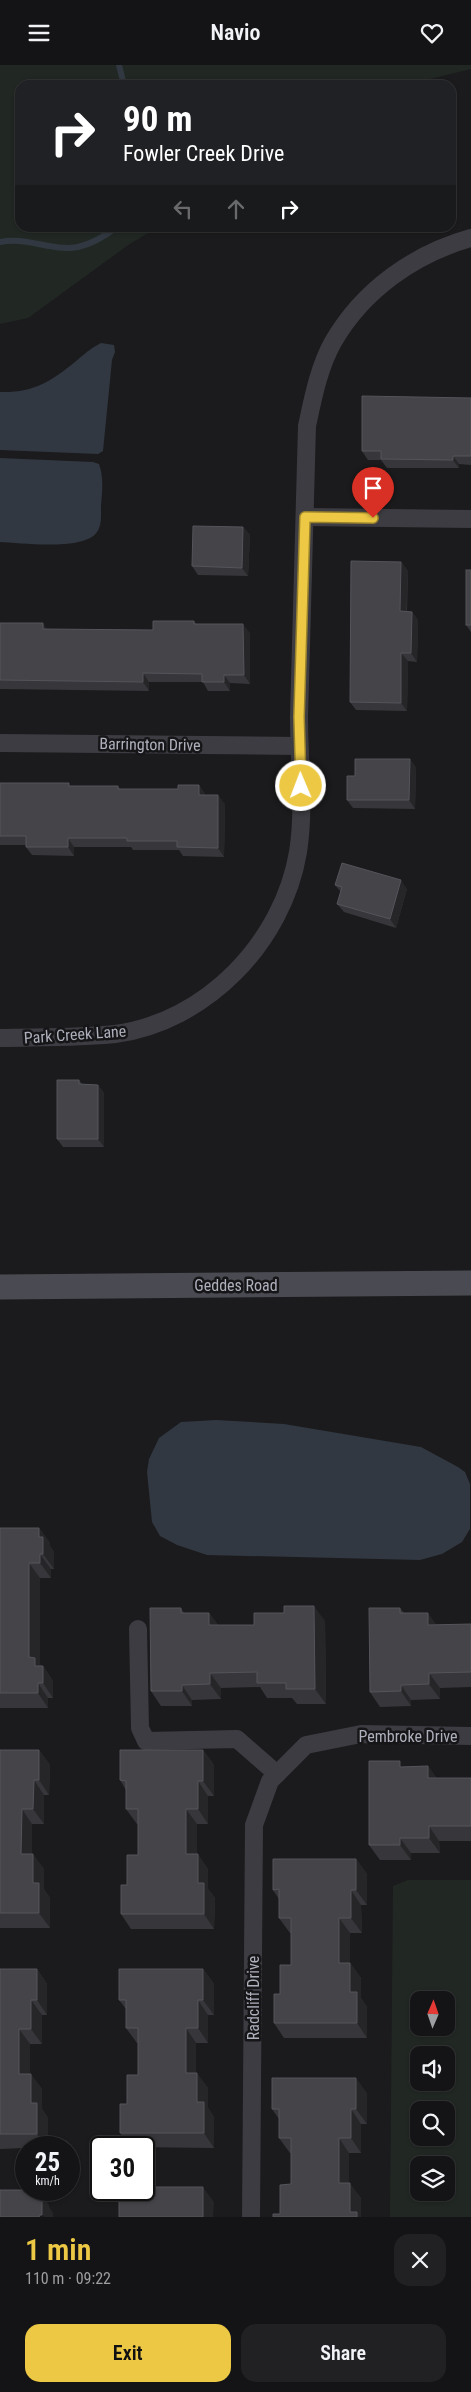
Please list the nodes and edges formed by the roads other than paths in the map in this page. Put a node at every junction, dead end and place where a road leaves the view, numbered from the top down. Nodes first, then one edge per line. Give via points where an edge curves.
1 (471, 239) edge
2 (305, 517) junction
3 (471, 519) edge
4 (0, 743) edge
5 (299, 746) junction
6 (0, 1038) edge
7 (471, 1283) edge
8 (0, 1287) edge
9 (138, 1629) dead end
10 (471, 1736) edge
11 (274, 1777) junction
12 (251, 2217) edge

1 - 2 street, Park Creek Lane via 430,252 389,278 369,297 333,342 306,426
2 - 3 street
2 - 5 street, Park Creek Lane
4 - 5 street, Barrington Drive
5 - 6 street, Park Creek Lane via 300,825 294,871 286,894 247,961 187,1009 136,1029 114,1034
7 - 8 main road, Geddes Road
9 - 11 street via 140,1728 146,1741 237,1739
10 - 11 street, Pembroke Drive via 361,1734 306,1745
11 - 12 street, Radcliff Drive via 254,1825

